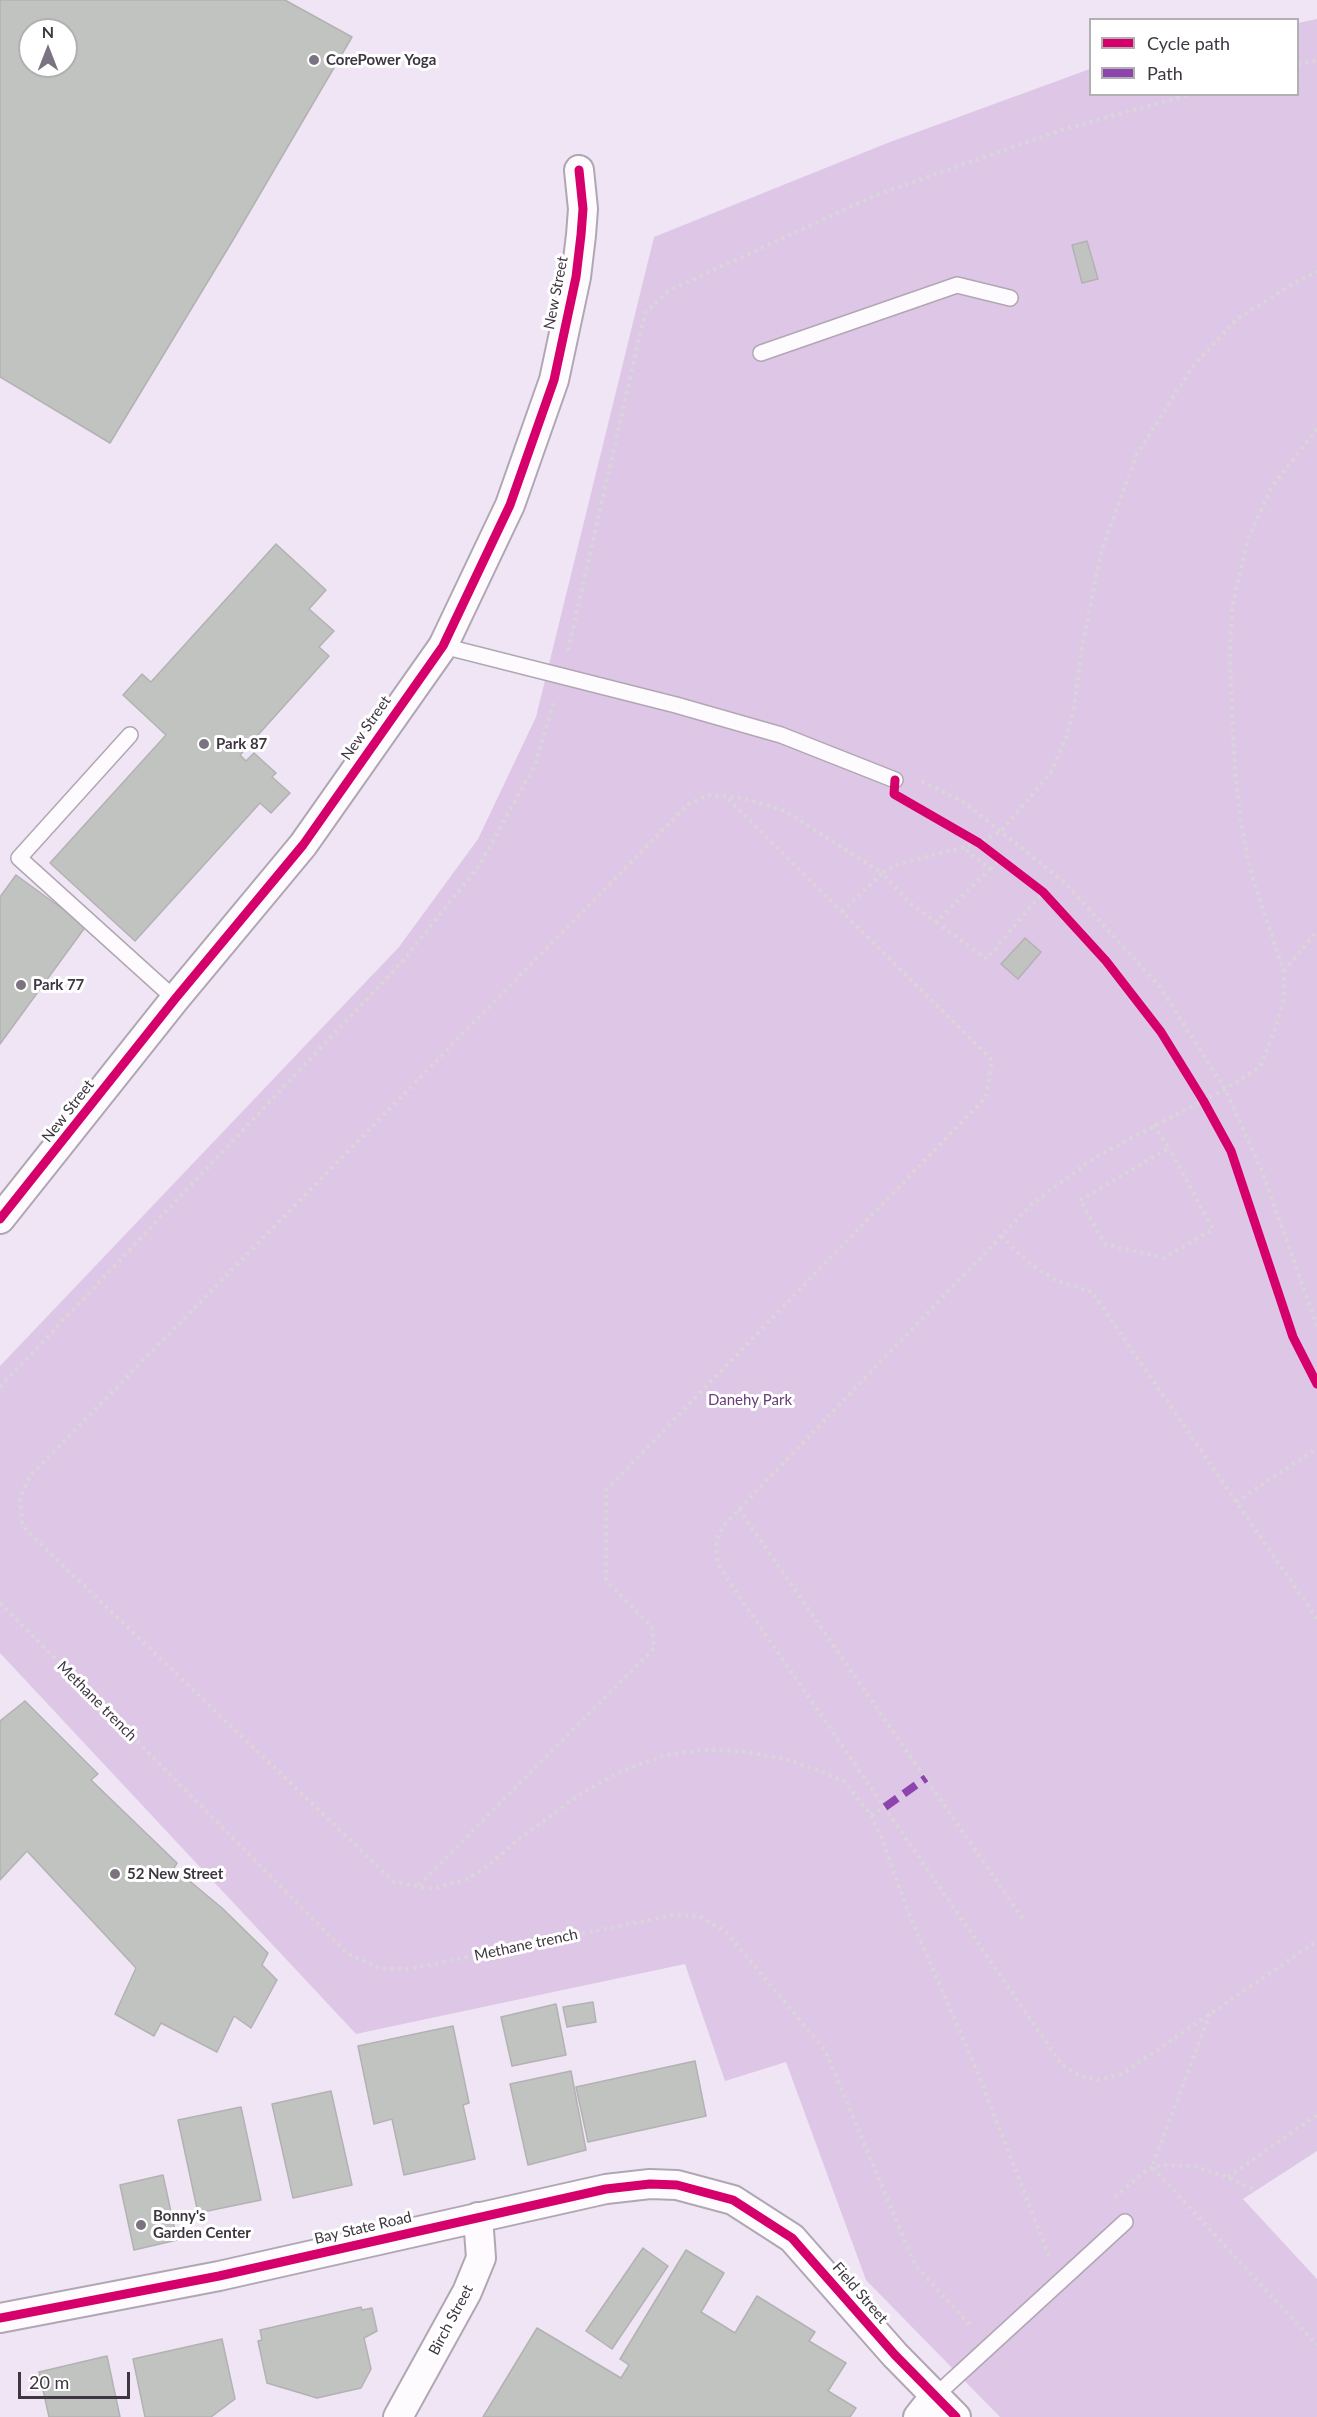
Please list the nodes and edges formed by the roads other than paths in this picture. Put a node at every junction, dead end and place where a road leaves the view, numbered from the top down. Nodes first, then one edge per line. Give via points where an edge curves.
1 (579, 170) dead end
2 (1010, 298) dead end
3 (761, 353) dead end
4 (443, 646) junction
5 (130, 735) dead end
6 (895, 780) dead end
7 (175, 999) junction
8 (0, 1219) edge
9 (733, 2200) joint
10 (478, 2217) junction
11 (1125, 2222) dead end
12 (0, 2318) edge
13 (926, 2407) edge
14 (398, 2417) edge
15 (956, 2417) edge

1 - 4 street, New Street via 583,209 576,277 554,380 510,505
2 - 3 lane via 957,285
4 - 6 lane via 771,732
4 - 7 street, New Street via 303,845
5 - 7 lane via 19,858
7 - 8 street, New Street
9 - 10 street, Bay State Road via 677,2185 650,2184 606,2188
9 - 13 street, Field Street via 792,2238
10 - 12 street, Bay State Road via 219,2277
10 - 14 street, Birch Street via 482,2258
11 - 13 lane
13 - 15 street, Field Street

